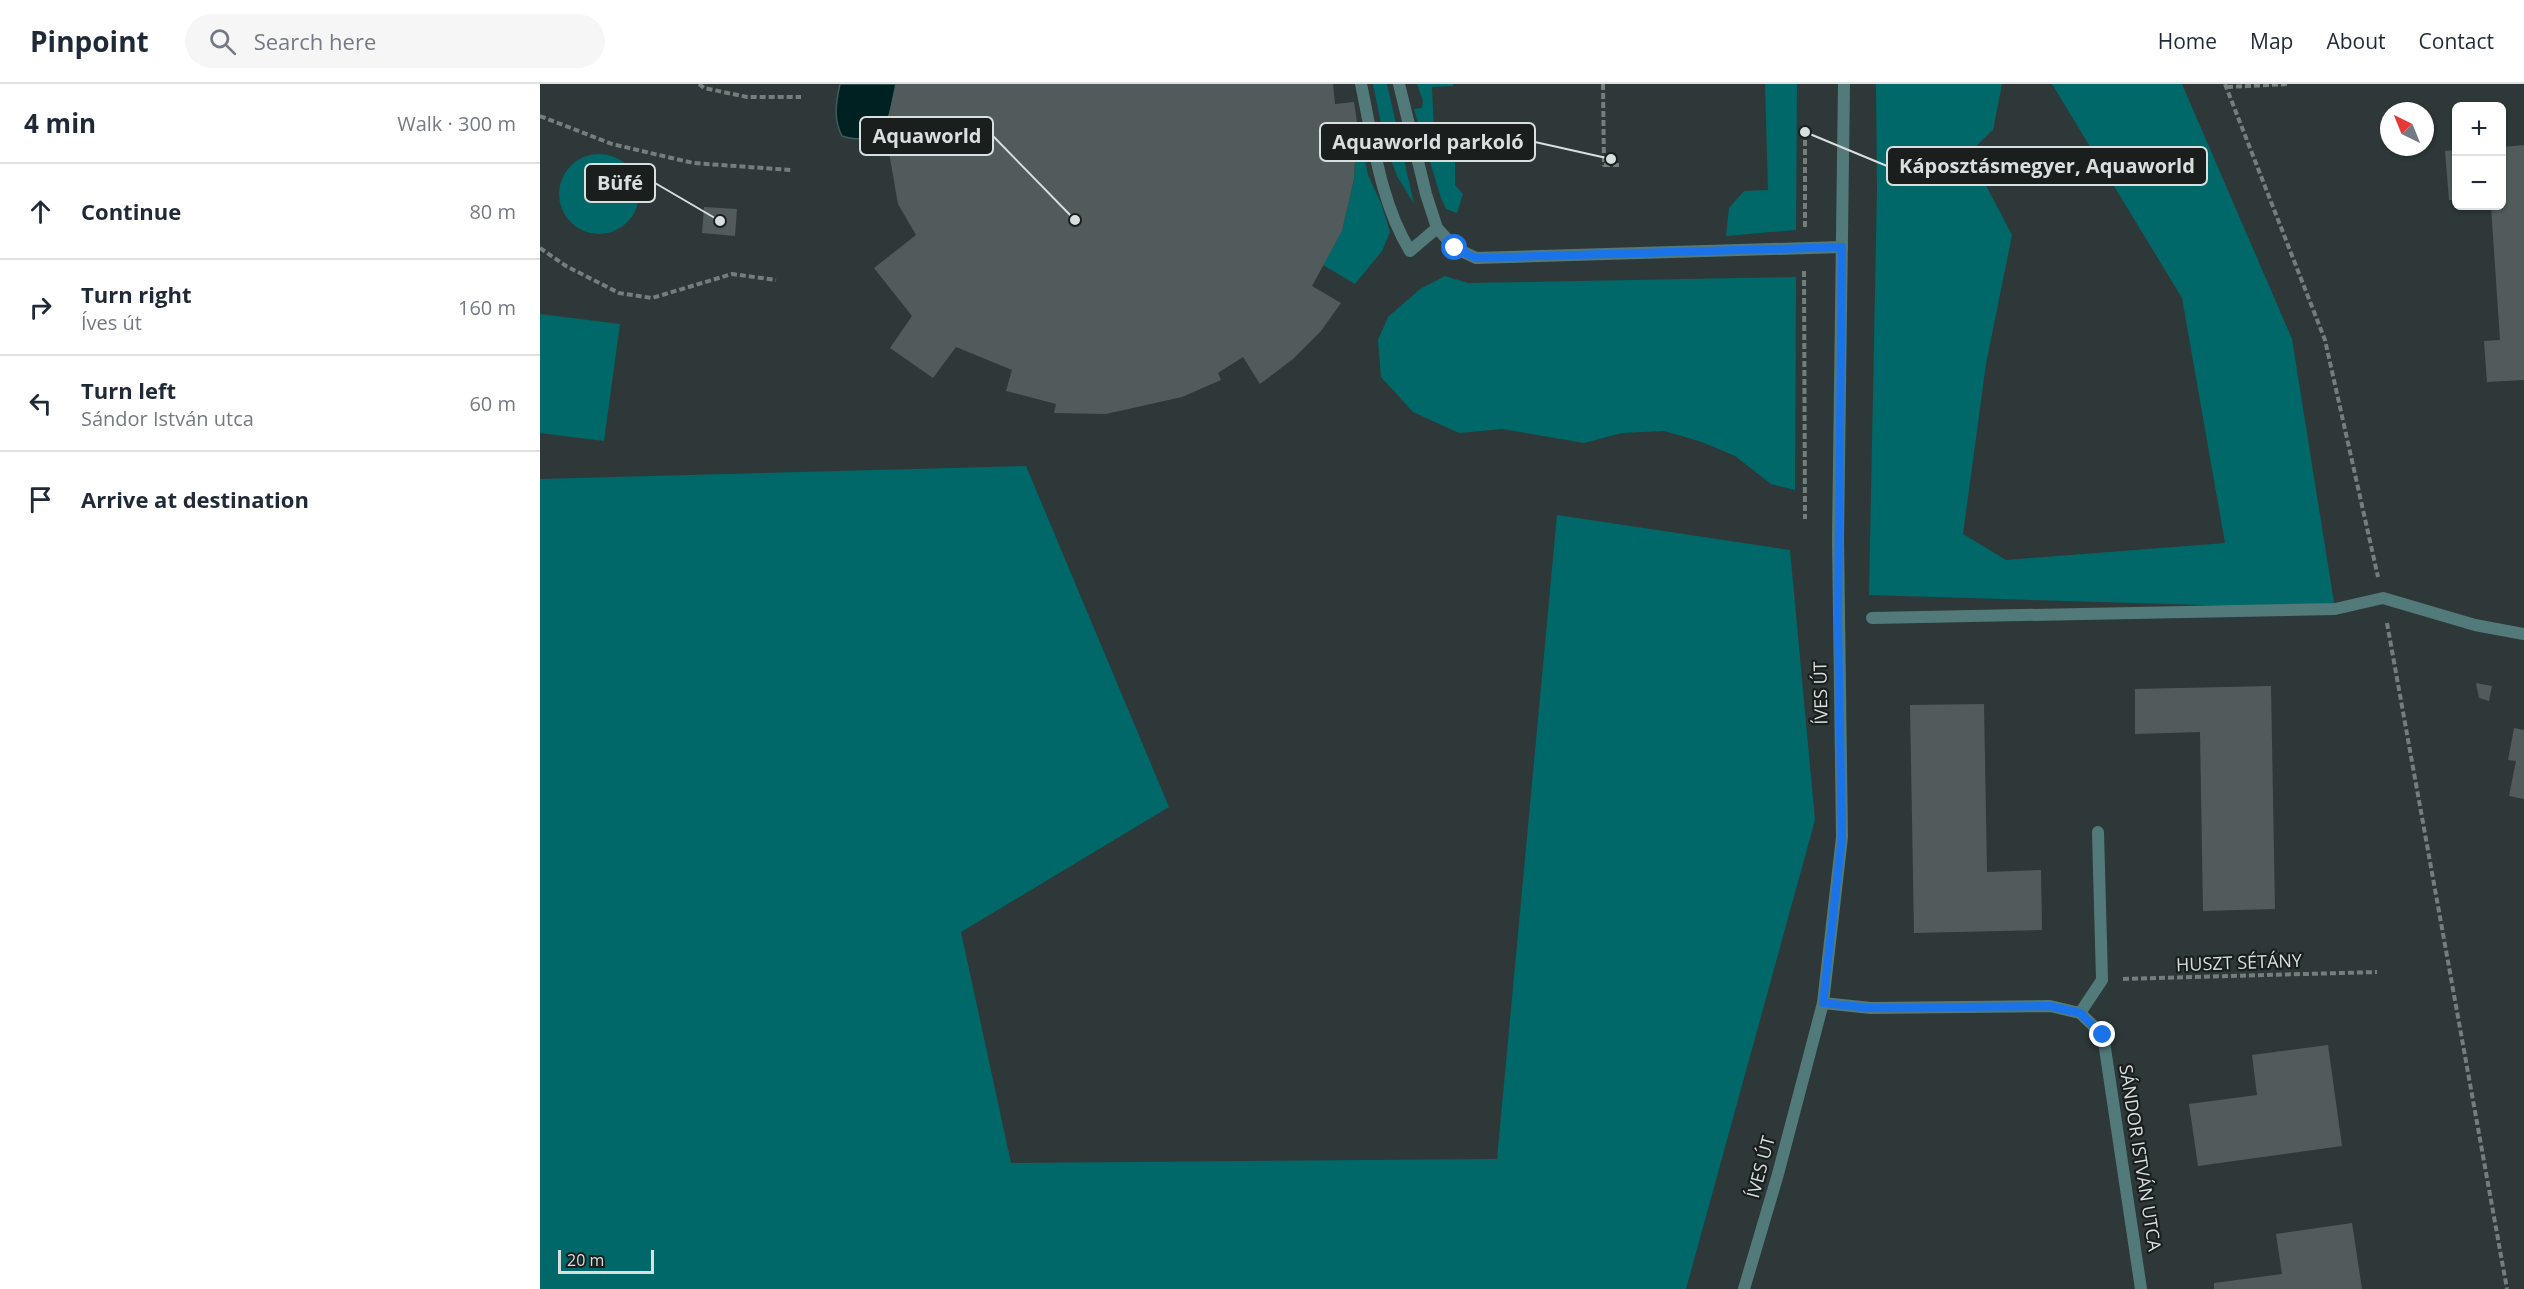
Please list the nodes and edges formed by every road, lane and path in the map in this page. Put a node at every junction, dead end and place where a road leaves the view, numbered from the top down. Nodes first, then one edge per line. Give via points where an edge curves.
1 (699, 84) edge
2 (1361, 84) edge
3 (1399, 84) edge
4 (1603, 84) edge
5 (1844, 84) edge
6 (2289, 84) edge
7 (2226, 86) edge
8 (801, 97) dead end
9 (540, 116) edge
10 (1805, 132) dead end
11 (1619, 165) dead end
12 (791, 170) dead end
13 (1437, 228) junction
14 (1842, 247) junction
15 (540, 248) edge
16 (1804, 249) junction
17 (776, 280) dead end
18 (1805, 519) dead end
19 (2383, 598) junction
20 (1872, 618) dead end
21 (2524, 634) edge
22 (2098, 832) dead end
23 (2377, 972) dead end
24 (2102, 980) junction
25 (1823, 1003) junction
26 (2080, 1013) junction
27 (1744, 1289) edge
28 (2141, 1289) edge
29 (2507, 1289) edge

1 - 8 path via 747,97
2 - 13 street via 1380,173 1397,229 1410,251
3 - 13 street
4 - 11 path via 1604,165
5 - 14 street, ÍVES ÚT
6 - 7 path
7 - 19 path via 2325,340
9 - 12 path via 612,144 693,163
10 - 16 path
13 - 16 street via 1455,248 1476,258
14 - 16 street
14 - 25 street, ÍVES ÚT via 1838,573 1842,837
15 - 17 path via 619,293 652,298 732,274
16 - 18 path
19 - 20 street via 2335,609
19 - 21 street via 2475,625
19 - 29 path
22 - 24 street
23 - 24 path, HUSZT SÉTÁNY
24 - 26 street
25 - 26 street via 1871,1008 2050,1006
25 - 27 street, ÍVES ÚT
26 - 28 street, SÁNDOR ISTVÁN UTCA via 2103,1035

